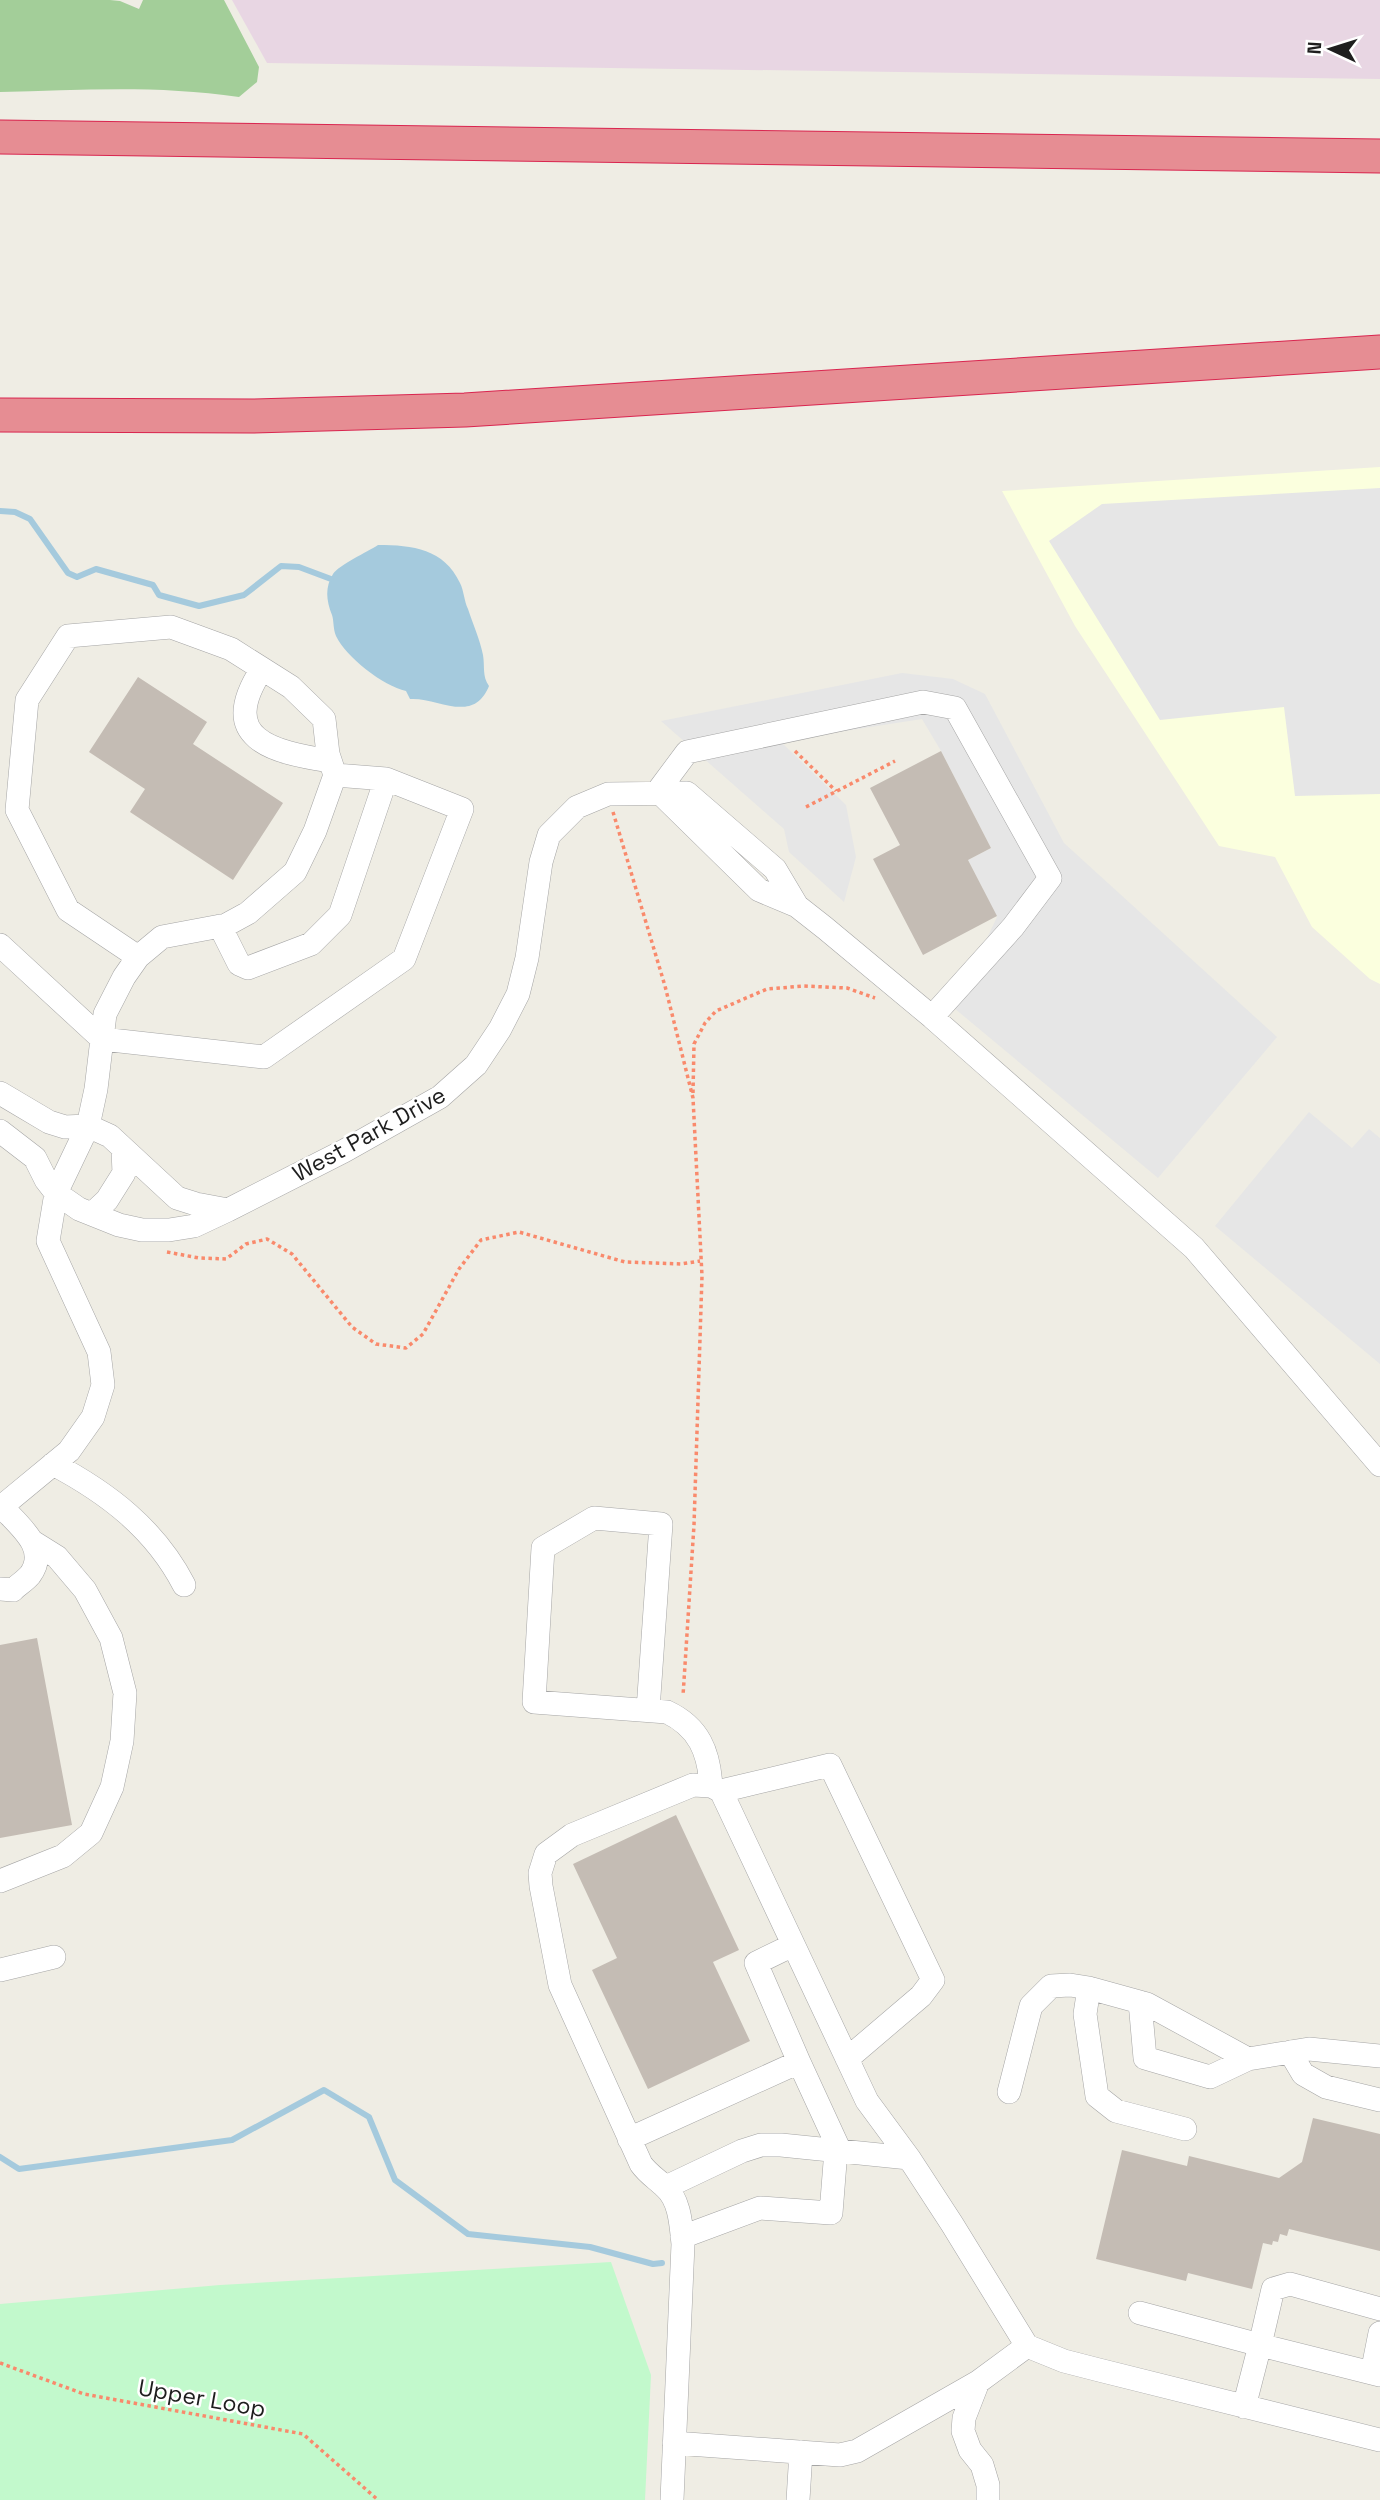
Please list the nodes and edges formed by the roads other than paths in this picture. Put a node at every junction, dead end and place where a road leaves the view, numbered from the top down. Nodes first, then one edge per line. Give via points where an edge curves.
1 (0, 137) edge
2 (1380, 156) edge
3 (1380, 352) edge
4 (0, 415) edge
5 (262, 669) junction
6 (332, 768) junction
7 (386, 779) junction
8 (658, 792) junction
9 (220, 926) junction
10 (0, 945) edge
11 (138, 957) junction
12 (924, 1010) junction
13 (102, 1039) junction
14 (0, 1093) edge
15 (88, 1126) junction
16 (0, 1131) edge
17 (124, 1150) junction
18 (56, 1192) junction
19 (228, 1210) junction
20 (92, 1214) junction
21 (54, 1464) junction
22 (1380, 1465) edge
23 (0, 1507) edge
24 (33, 1542) junction
25 (184, 1585) dead end
26 (0, 1589) edge
27 (648, 1710) junction
28 (716, 1789) junction
29 (0, 1881) edge
30 (793, 1945) junction
31 (54, 1957) dead end
32 (0, 1970) edge
33 (1089, 1988) junction
34 (1140, 2002) junction
35 (1290, 2052) junction
36 (1380, 2056) edge
37 (847, 2059) junction
38 (1248, 2059) junction
39 (799, 2062) junction
40 (1009, 2092) dead end
41 (1380, 2101) edge
42 (1185, 2129) dead end
43 (629, 2138) junction
44 (838, 2150) junction
45 (909, 2158) junction
46 (666, 2187) junction
47 (682, 2237) junction
48 (1380, 2309) edge
49 (1140, 2313) dead end
50 (1380, 2333) edge
51 (1260, 2344) junction
52 (1027, 2346) junction
53 (1376, 2374) edge
54 (978, 2382) junction
55 (1244, 2407) junction
56 (1380, 2440) edge
57 (674, 2443) junction
58 (802, 2452) junction
59 (672, 2500) edge
60 (798, 2500) edge
61 (988, 2500) edge

1 - 2 highway
3 - 4 highway via 465,410 252,416
5 - 6 street via 292,687 324,719
5 - 6 street via 246,703 254,738
5 - 11 street via 230,649 171,627 68,636 27,700 18,810 68,910
6 - 7 street
6 - 9 street via 314,831 295,872 248,914
7 - 9 street via 340,915 311,944 248,968 239,964
7 - 13 street via 462,809 404,959 264,1057
8 - 12 street, West Park Drive via 687,793 775,869 797,906
8 - 12 street via 687,752 923,702 955,708 1050,878 1013,927
8 - 19 street, West Park Drive via 608,793 577,807 549,835 518,994 476,1065 440,1097
9 - 11 street via 162,937
10 - 13 street
11 - 13 street via 105,1014
12 - 22 street, West Park Drive via 1194,1248
13 - 15 street
14 - 15 street via 49,1122
15 - 17 street via 110,1136
15 - 18 street
16 - 18 street, West Park Drive via 35,1158
17 - 19 street via 177,1198
17 - 20 street via 124,1173
18 - 20 street, West Park Drive
18 - 21 street via 48,1241 99,1352 103,1385 93,1417
19 - 20 street, West Park Drive via 194,1226 169,1230 142,1230
21 - 23 street
21 - 25 street via 122,1508 150,1534
23 - 24 street
24 - 26 street via 37,1557 30,1575 13,1590
24 - 29 street via 57,1557 85,1590 111,1638 125,1693 122,1741 112,1787 91,1833 63,1856
27 - 27 street via 534,1702 543,1548 594,1518 661,1524
27 - 28 street via 681,1718 710,1762
28 - 30 street
28 - 37 street via 830,1765 933,1980 921,1996
28 - 43 street via 685,1787 572,1835 546,1854 542,1863 541,1886 560,1985
30 - 37 street
30 - 39 street via 756,1963
31 - 32 street
33 - 34 street
33 - 40 street via 1051,1986 1031,2006
33 - 42 street via 1086,2014 1097,2096 1116,2111
34 - 38 street
34 - 38 street via 1145,2058 1210,2077
35 - 36 street via 1309,2049
35 - 38 street
35 - 41 street via 1303,2074 1326,2087
37 - 45 street via 867,2101
39 - 43 street
39 - 44 street
43 - 46 street via 641,2164
44 - 45 street
44 - 46 street via 761,2145
44 - 47 street via 831,2213 760,2208
45 - 52 street
46 - 47 street via 675,2201
47 - 57 street
48 - 51 street via 1290,2284 1273,2289
49 - 51 street
50 - 53 street
51 - 53 street
51 - 55 street
52 - 54 street
52 - 55 street via 1065,2361
54 - 58 street via 857,2451 841,2455
54 - 61 street via 963,2431 982,2465
55 - 56 street
57 - 58 street
57 - 59 street
58 - 60 street

